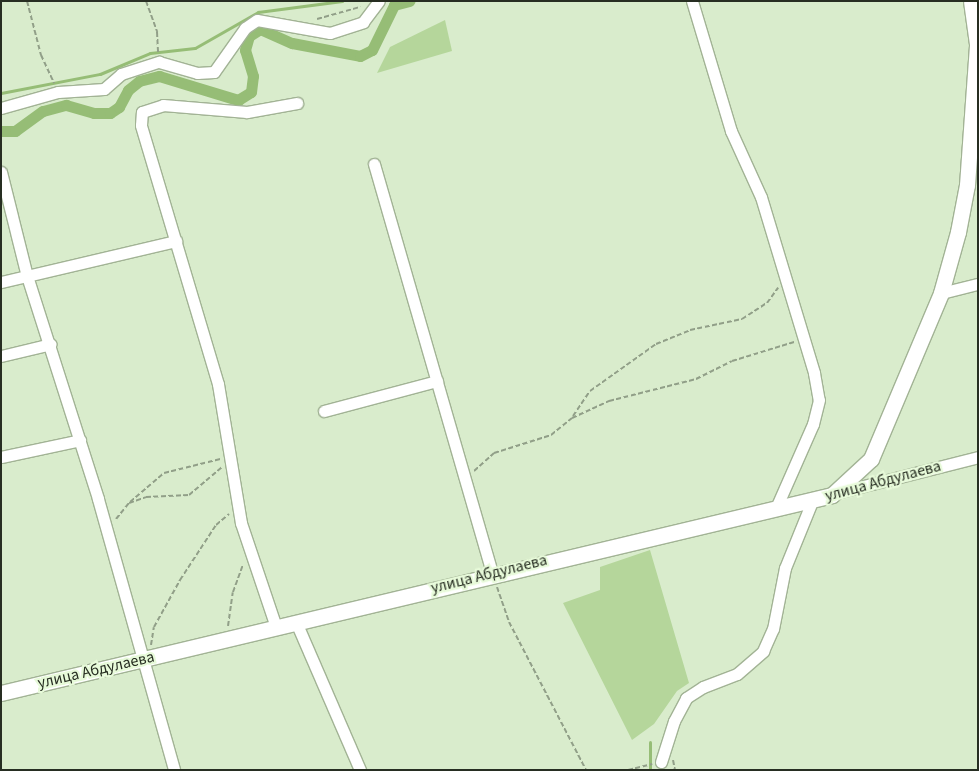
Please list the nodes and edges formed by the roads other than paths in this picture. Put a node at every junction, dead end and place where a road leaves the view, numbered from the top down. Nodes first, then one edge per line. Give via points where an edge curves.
1 (379, 1) edge
2 (692, 1) edge
3 (971, 1) edge
4 (297, 102) dead end
5 (1, 108) edge
6 (374, 164) dead end
7 (1, 172) edge
8 (176, 241) junction
9 (27, 276) junction
10 (1, 282) edge
11 (978, 284) edge
12 (940, 293) junction
13 (51, 344) junction
14 (1, 356) edge
15 (437, 380) junction
16 (324, 411) dead end
17 (80, 440) junction
18 (1, 457) edge
19 (978, 457) edge
20 (832, 494) junction
21 (812, 499) junction
22 (776, 508) junction
23 (492, 573) junction
24 (296, 622) junction
25 (276, 627) junction
26 (145, 658) junction
27 (1, 693) edge
28 (667, 761) road end
29 (174, 770) edge
30 (360, 770) edge

1 - 5 street via 363,22 330,33 257,20 245,28 214,72 197,73 159,62 121,74 104,89 58,92
2 - 22 street via 731,131 761,197 804,340 818,400 813,424
3 - 12 main road via 977,44 967,184
4 - 8 street via 247,112 163,105 142,112 141,125
6 - 15 street
7 - 9 street
8 - 9 street
8 - 25 street via 218,384 239,506 250,549
9 - 10 street
9 - 13 street
11 - 12 street
12 - 20 main road via 871,459
13 - 14 street
13 - 17 street
15 - 16 street
15 - 23 street
17 - 18 street
17 - 26 street
19 - 20 street, улица Абдулаева
20 - 21 main road, улица Абдулаева
21 - 22 main road, улица Абдулаева
21 - 28 street via 784,568 773,629 763,651 737,674 703,687 686,698 674,721
22 - 23 main road, улица Абдулаева
23 - 24 main road, улица Абдулаева
24 - 25 main road, улица Абдулаева
24 - 30 street
25 - 26 main road, улица Абдулаева
26 - 27 main road, улица Абдулаева
26 - 29 street

